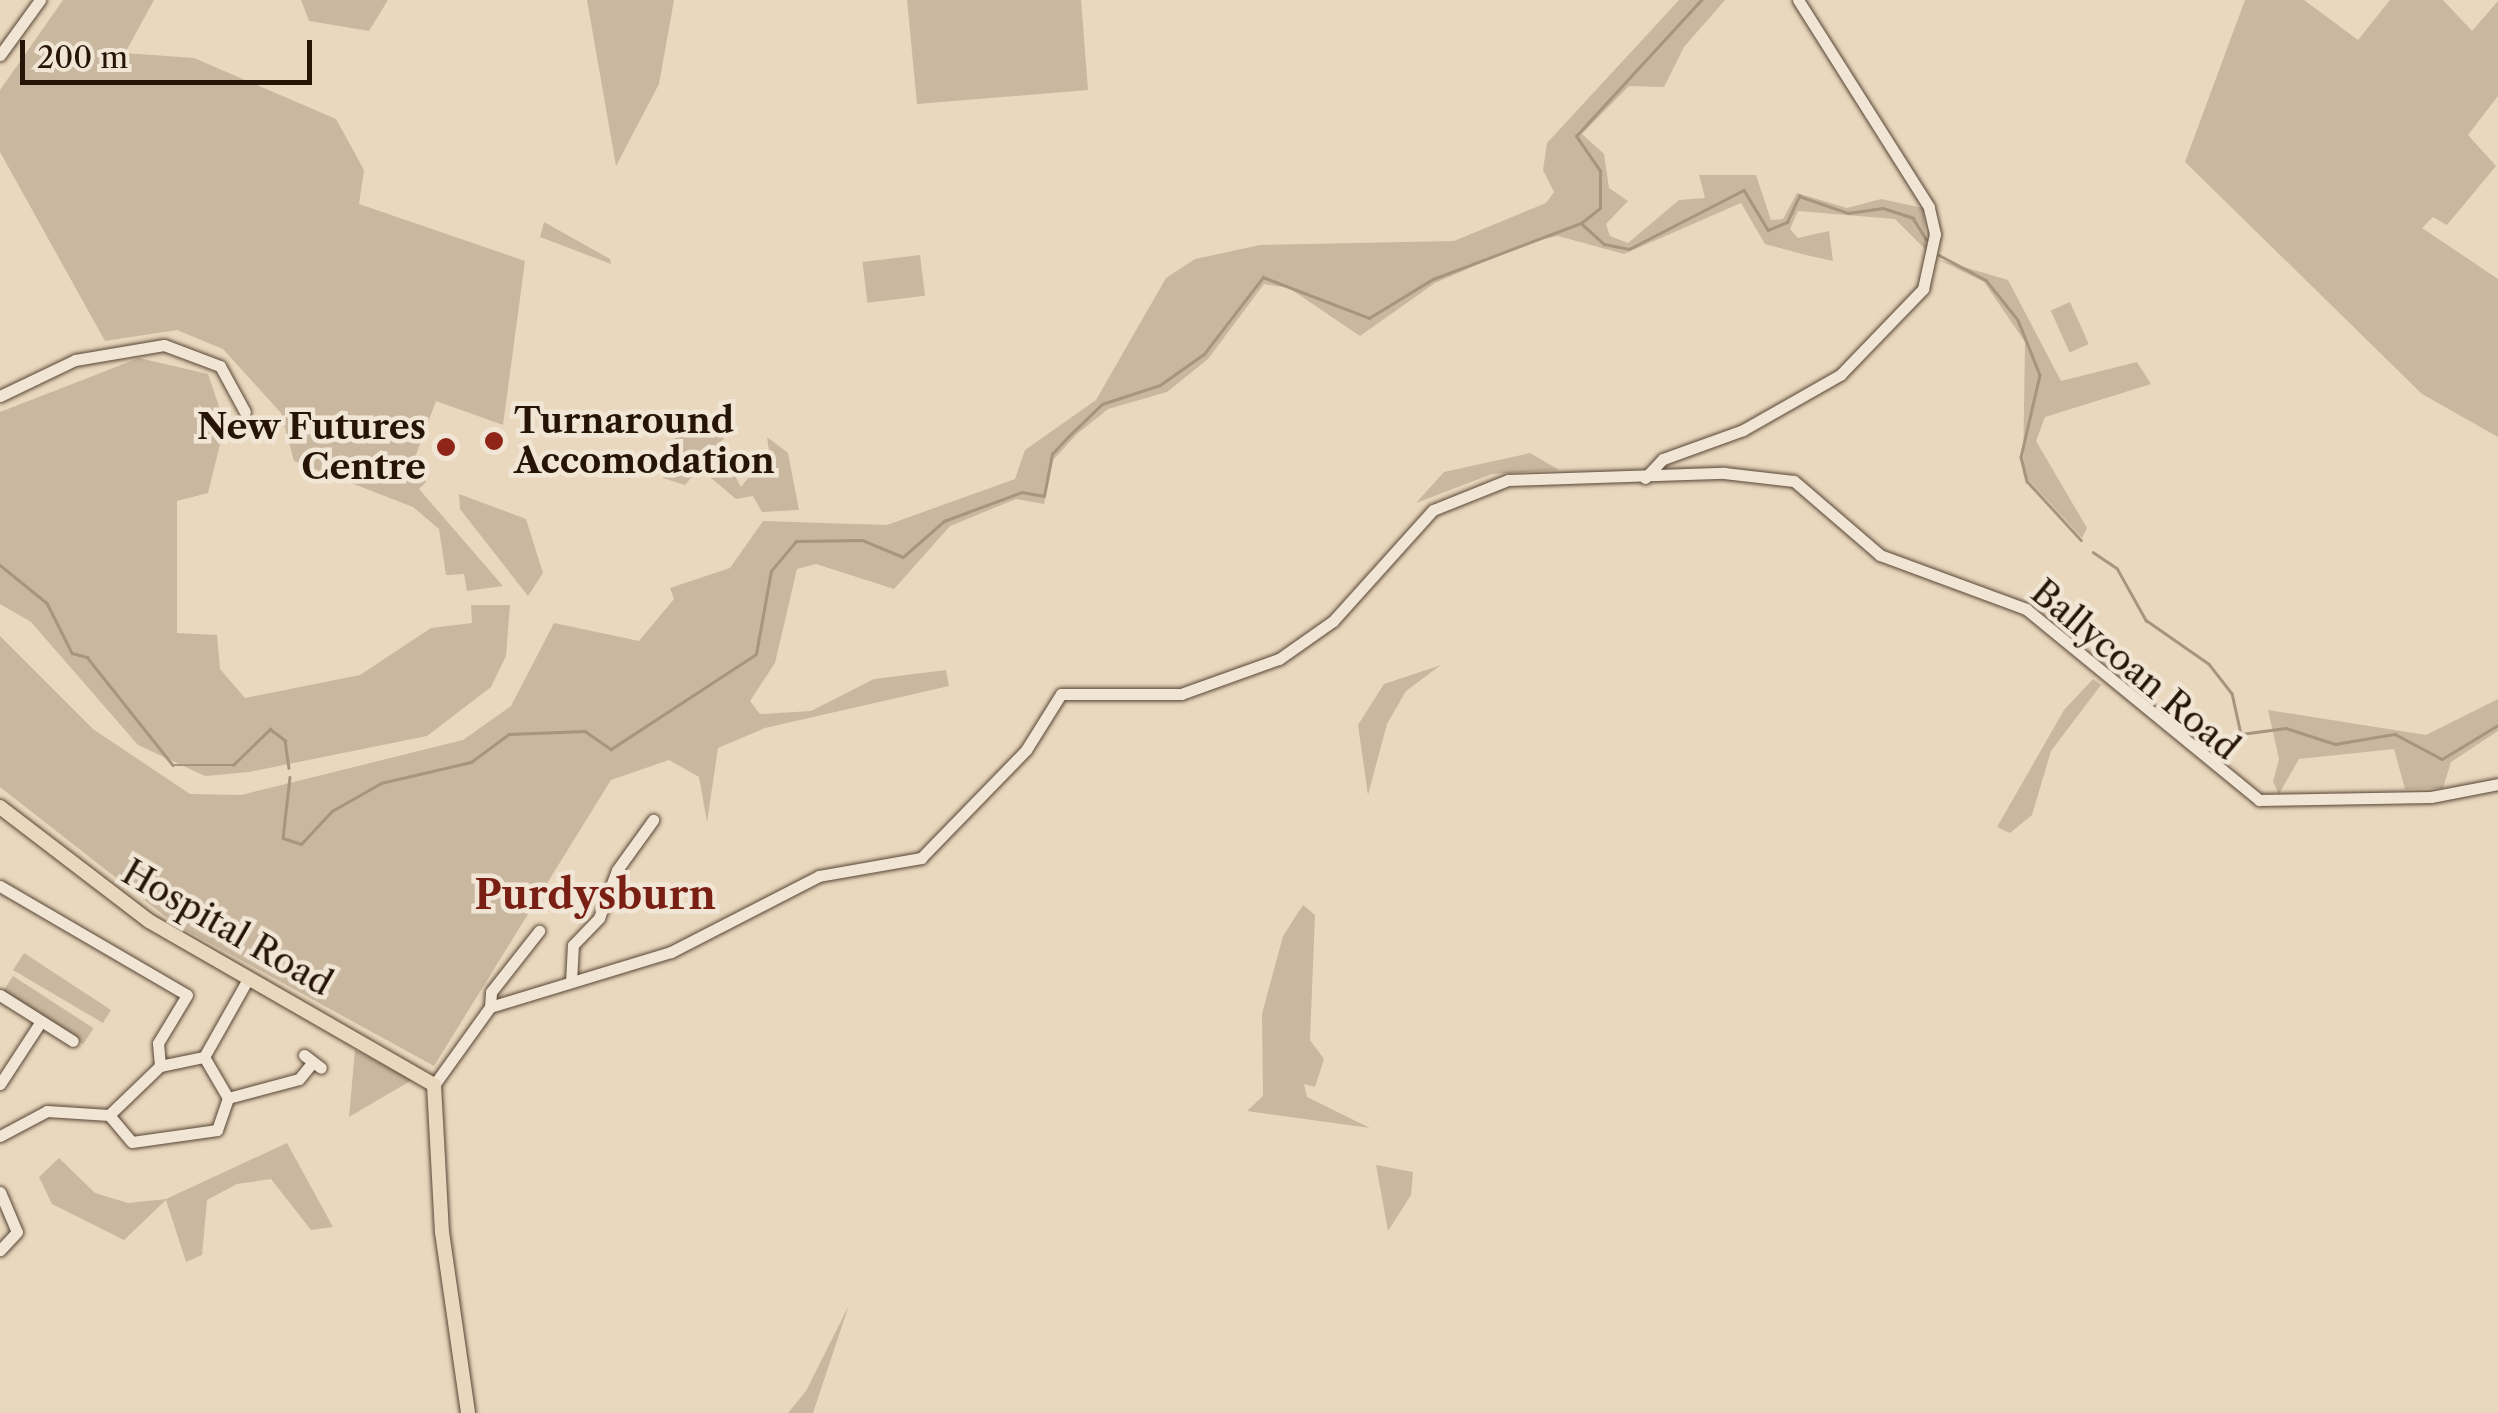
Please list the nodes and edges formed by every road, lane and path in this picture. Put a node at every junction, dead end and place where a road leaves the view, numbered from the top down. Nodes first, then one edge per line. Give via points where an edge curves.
1 (40, 0) edge
2 (1798, 0) edge
3 (0, 55) edge
4 (0, 396) edge
5 (245, 412) dead end
6 (1645, 478) junction
7 (2498, 784) edge
8 (0, 807) edge
9 (652, 820) dead end
10 (0, 886) edge
11 (539, 931) dead end
12 (248, 979) junction
13 (571, 982) junction
14 (0, 996) edge
15 (490, 1006) junction
16 (42, 1021) junction
17 (73, 1042) dead end
18 (204, 1058) junction
19 (312, 1062) dead end
20 (160, 1066) junction
21 (0, 1084) edge
22 (434, 1084) junction
23 (228, 1098) junction
24 (0, 1114) edge
25 (108, 1115) junction
26 (10, 1126) junction
27 (0, 1136) edge
28 (0, 1192) edge
29 (0, 1250) edge
30 (468, 1413) edge

1 - 3 street
2 - 6 street via 1929,206 1935,234 1923,289 1840,375 1743,430 1663,459
4 - 5 street via 76,360 164,345 220,366
6 - 7 street, Ballycoan Road via 1755,473 1808,487 1880,555 2026,608 2260,800 2431,797
6 - 13 street, Ballycoan Road via 1535,477 1461,494 1419,522 1334,621 1278,659 1181,694 1054,698 1026,750 920,858 819,876 671,952
8 - 12 main road, Hospital Road via 96,886
9 - 13 street via 617,870 599,918 573,945
10 - 20 street via 186,995 158,1043
11 - 15 street via 491,992
12 - 18 street
12 - 22 main road, Hospital Road
13 - 15 street, Ballycoan Road
14 - 16 street
15 - 22 street
16 - 17 street
16 - 21 street
18 - 20 street
18 - 23 street
19 - 23 street via 299,1079
20 - 25 street
22 - 30 main road via 444,1251
23 - 25 street via 222,1126 172,1138 132,1142
24 - 26 street
25 - 26 street via 48,1111
26 - 27 street
28 - 29 street via 18,1232

